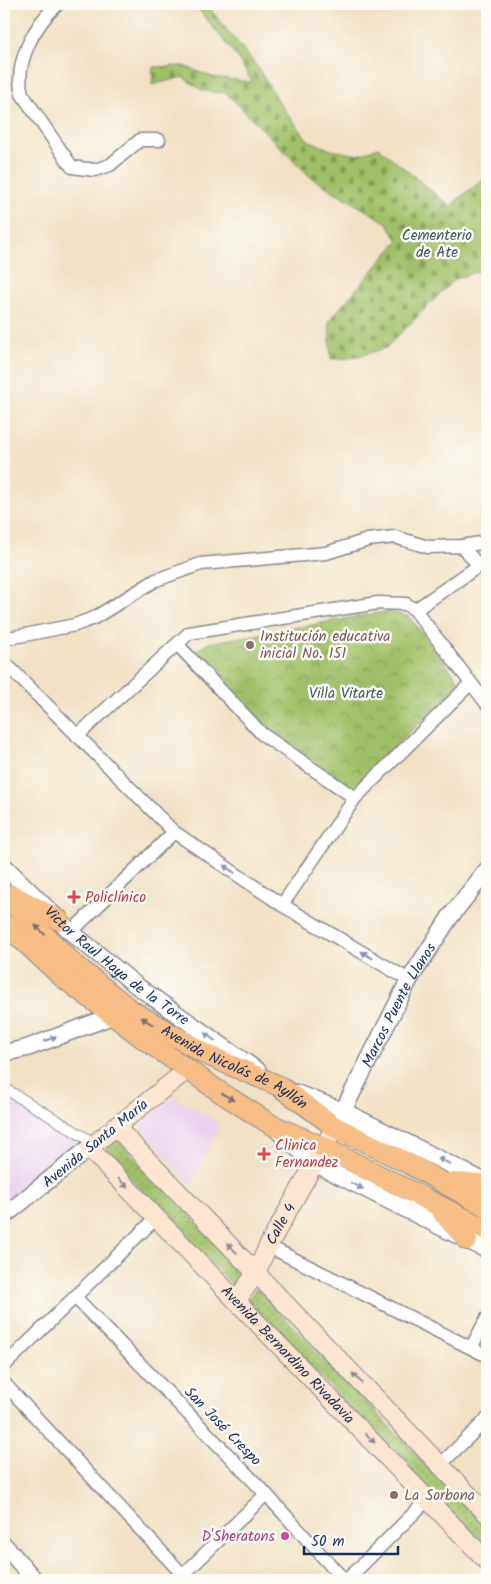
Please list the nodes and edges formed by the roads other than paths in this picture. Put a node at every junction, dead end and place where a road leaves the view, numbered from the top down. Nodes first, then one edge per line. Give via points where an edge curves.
1 (58, 4) edge
2 (159, 140) dead end
3 (487, 542) edge
4 (462, 546) junction
5 (482, 563) edge
6 (414, 610) junction
7 (4, 639) edge
8 (176, 644) junction
9 (4, 662) edge
10 (471, 683) junction
11 (487, 704) edge
12 (77, 736) junction
13 (355, 798) junction
14 (174, 832) junction
15 (4, 866) edge
16 (487, 870) edge
17 (4, 890) edge
18 (4, 895) edge
19 (282, 905) junction
20 (4, 923) edge
21 (65, 926) junction
22 (409, 980) junction
23 (112, 1016) junction
24 (4, 1053) edge
25 (187, 1070) junction
26 (278, 1086) junction
27 (4, 1088) edge
28 (339, 1119) junction
29 (116, 1126) junction
30 (92, 1146) junction
31 (319, 1155) junction
32 (443, 1183) junction
33 (487, 1184) edge
34 (435, 1204) junction
35 (487, 1207) edge
36 (4, 1216) edge
37 (156, 1218) junction
38 (487, 1230) edge
39 (467, 1240) junction
40 (268, 1246) junction
41 (487, 1250) edge
42 (256, 1273) junction
43 (76, 1298) junction
44 (237, 1300) junction
45 (487, 1318) edge
46 (472, 1348) junction
47 (487, 1356) edge
48 (4, 1366) edge
49 (4, 1383) edge
50 (487, 1419) edge
51 (440, 1465) junction
52 (266, 1494) junction
53 (428, 1499) junction
54 (487, 1514) edge
55 (6, 1551) edge
56 (487, 1561) edge
57 (180, 1578) edge
58 (35, 1580) edge
59 (345, 1580) edge

1 - 2 street via 40,25 20,64 19,82 22,94 72,168 95,170 110,165 140,140
3 - 4 street
4 - 5 street
4 - 7 street via 428,547 395,537 368,540 326,553 201,564 156,580 75,626
5 - 6 street
6 - 8 street via 406,604 378,603 189,633
6 - 10 street
8 - 12 street
8 - 13 street via 262,734
9 - 12 street
10 - 11 street
10 - 13 street
12 - 14 street
13 - 19 street
19 -> 14 street
14 - 21 street
15 - 21 street, Victor Raul Haya de la Torre
16 - 22 street, Marcos Puente Llanos via 450,917
17 - 21 main road
26 -> 18 main road, Avenida Nicolás de Ayllón via 204,1054 131,1010 74,964
22 -> 19 street
20 - 23 main road, Avenida Nicolás de Ayllón via 60,976
26 -> 21 street, Victor Raul Haya de la Torre via 138,986
22 - 28 street, Marcos Puente Llanos
24 -> 23 street via 27,1048
23 - 25 main road, Avenida Nicolás de Ayllón
25 - 29 main road, Avenida Santa María
25 -> 31 main road, Avenida Nicolás de Ayllón
26 - 28 main road, Avenida Nicolás de Ayllón
27 - 30 street
28 - 31 main road, Marcos Puente Llanos
28 - 32 main road, Avenida Nicolás de Ayllón
33 -> 28 street
29 - 30 main road, Avenida Santa María
42 -> 29 main road
30 - 36 street, Avenida Santa María
30 -> 37 main road, Avenida Bernardino Rivadavia
31 - 34 main road, Avenida Nicolás de Ayllón
31 -> 39 street
31 - 40 main road, Calle 4
32 - 33 main road
32 - 35 main road, Avenida Nicolás de Ayllón
34 - 38 main road, Avenida Nicolás de Ayllón
34 - 39 main road
37 - 43 street
37 - 44 main road, Avenida Bernardino Rivadavia
39 - 41 street
40 - 42 main road, Calle 4
40 - 46 street
42 - 44 main road, Calle 4
51 -> 42 main road
43 - 48 street
43 - 52 street, San José Crespo
44 -> 53 main road, Avenida Bernardino Rivadavia
45 - 46 street
46 - 47 street
49 - 57 street
50 - 51 street
51 - 54 main road
52 - 57 street
52 - 59 street, San José Crespo
53 - 56 main road, Avenida Bernardino Rivadavia
53 - 59 street
55 - 58 street

